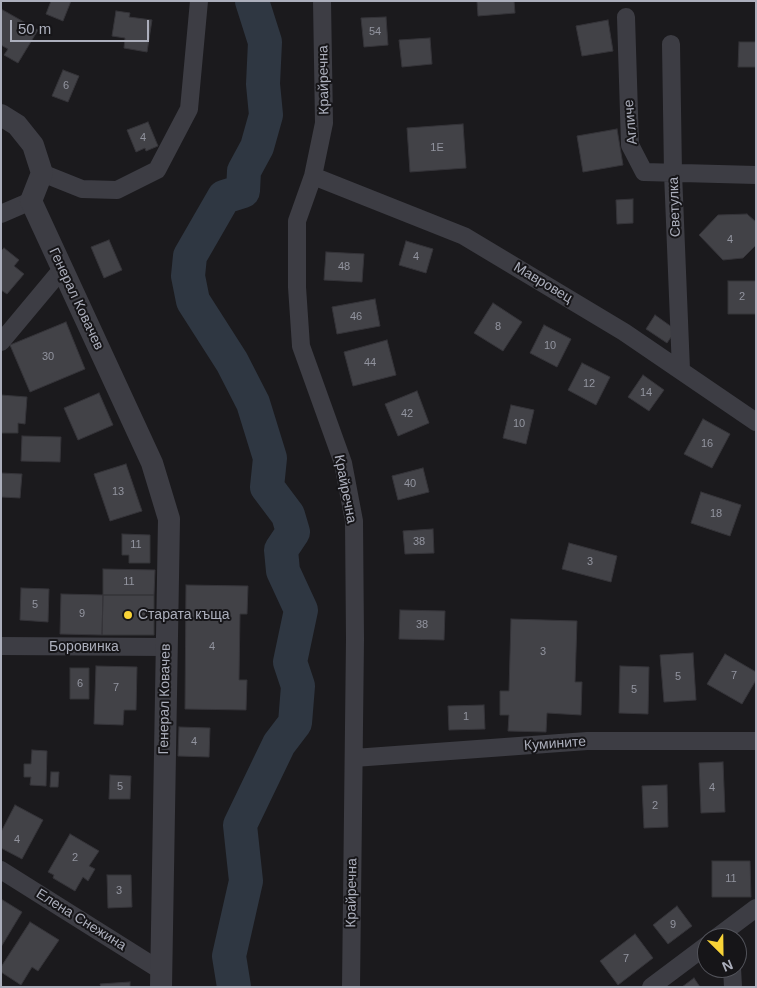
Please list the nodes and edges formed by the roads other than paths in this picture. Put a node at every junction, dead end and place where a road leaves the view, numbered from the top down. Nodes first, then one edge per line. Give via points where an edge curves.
1 (198, 1) edge
2 (322, 1) edge
3 (626, 16) dead end
4 (671, 44) dead end
5 (1, 115) edge
6 (42, 173) junction
7 (673, 173) junction
8 (756, 175) edge
9 (313, 176) junction
10 (31, 201) junction
11 (1, 214) edge
12 (62, 269) junction
13 (1, 342) edge
14 (680, 370) junction
15 (756, 422) edge
16 (1, 646) edge
17 (166, 647) junction
18 (756, 741) edge
19 (354, 758) junction
20 (1, 870) edge
21 (756, 908) edge
22 (733, 928) edge
23 (697, 952) edge
24 (160, 978) edge
25 (351, 987) edge
26 (651, 987) edge

1 - 6 street via 189,109 157,170 117,190 82,189
2 - 9 street, Крайречна via 324,123
3 - 7 street, Агличе via 630,145 644,172
4 - 7 street, Светулка
5 - 6 street via 17,125 33,145
6 - 10 street
7 - 8 street, Агличе
7 - 14 street, Светулка
9 - 14 street, Мавровец via 464,236 624,332
9 - 19 street, Крайречна via 297,221 301,346 342,463 354,521
10 - 11 street
10 - 12 street, Генерал Ковачев
12 - 13 street
12 - 17 street, Генерал Ковачев via 152,463 169,519
14 - 15 street, Мавровец
16 - 17 street, Боровинка
17 - 24 street, Генерал Ковачев
18 - 19 street, Кумините via 587,741
19 - 25 street, Крайречна
20 - 24 street, Елена Снежина
21 - 22 street
23 - 26 street

